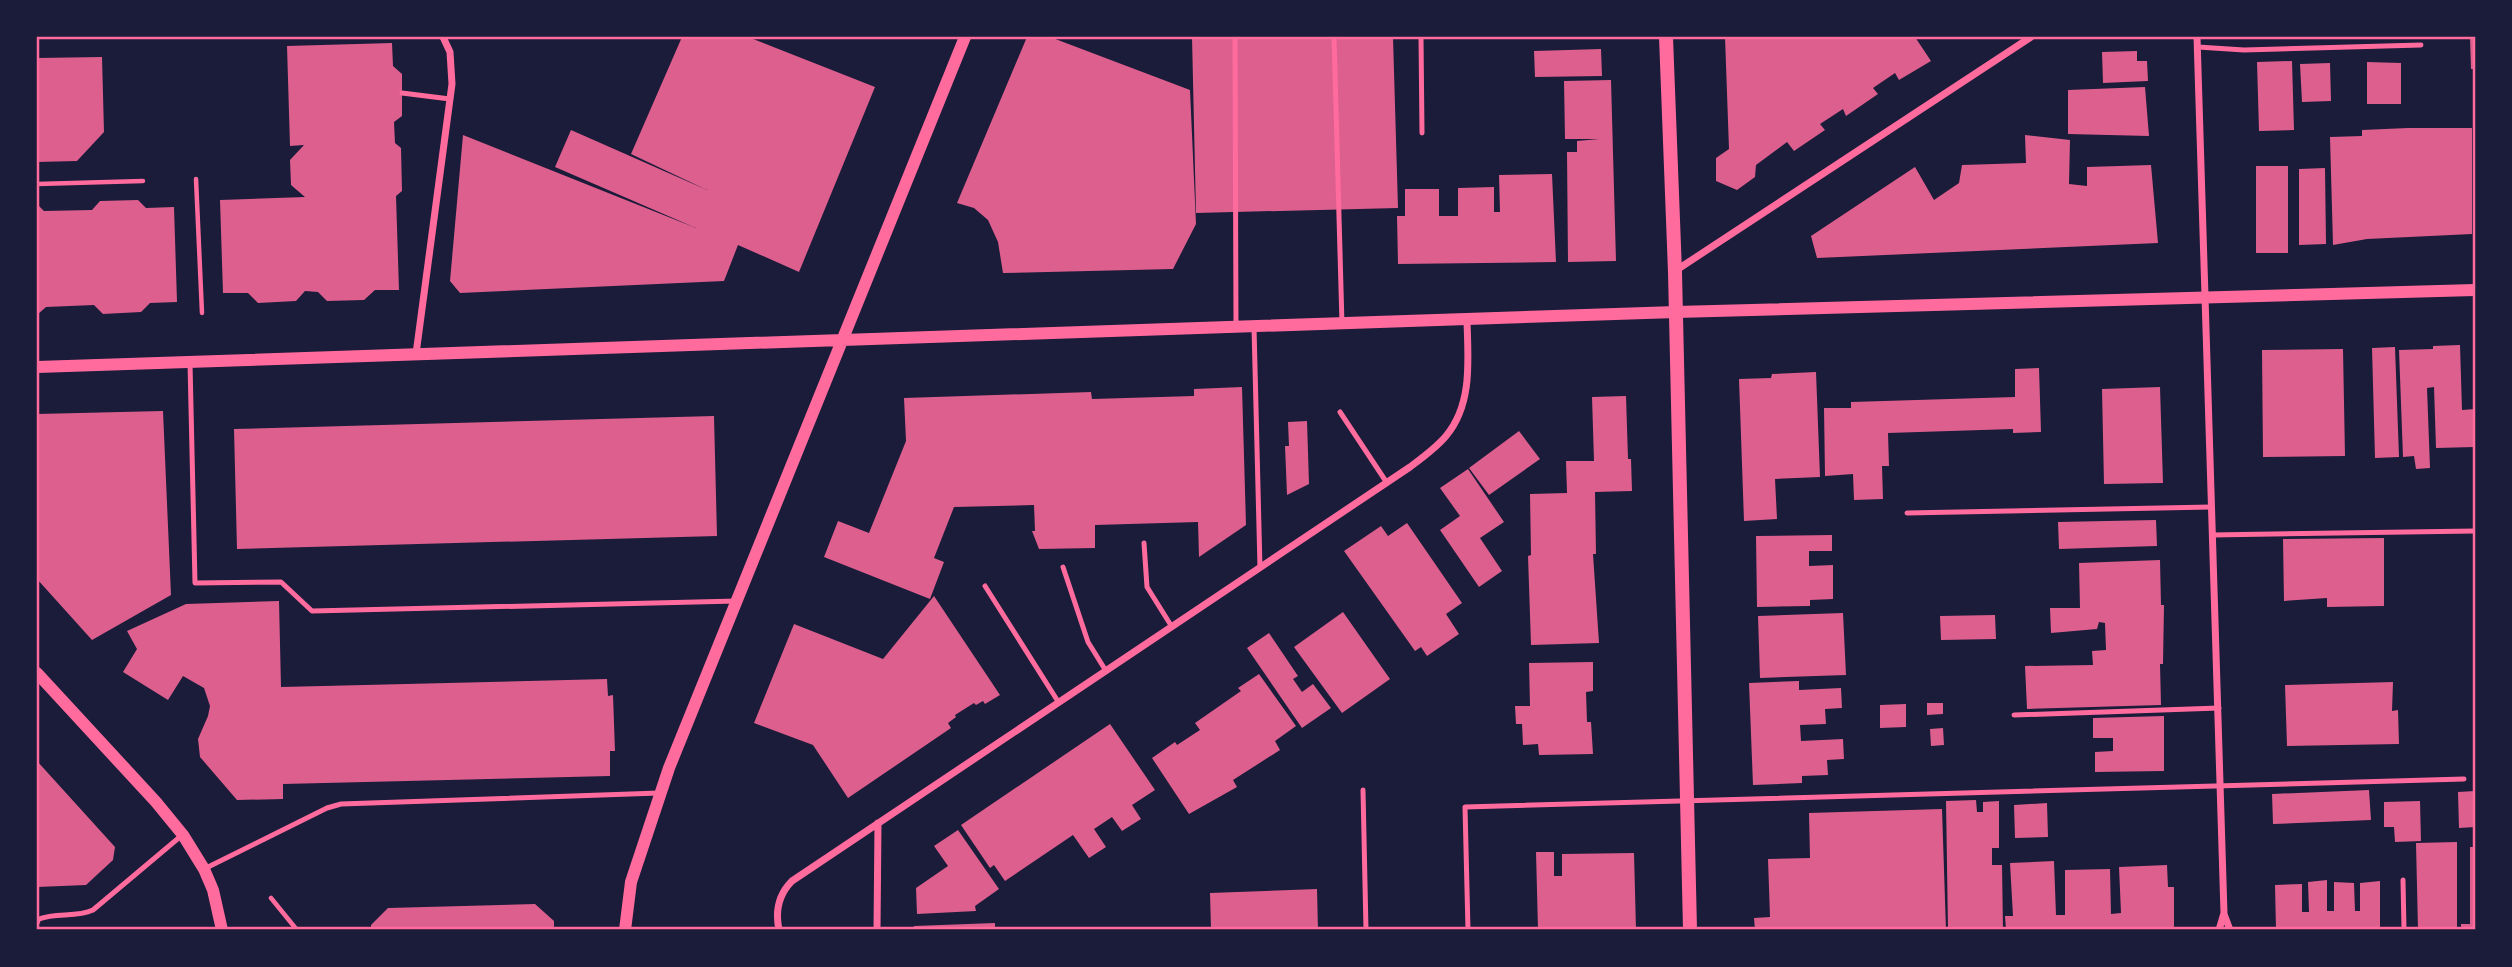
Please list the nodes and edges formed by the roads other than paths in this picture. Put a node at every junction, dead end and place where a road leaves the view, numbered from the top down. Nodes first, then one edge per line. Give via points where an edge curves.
1 (443, 37) edge
2 (965, 37) edge
3 (1235, 37) edge
4 (1334, 37) edge
5 (1421, 37) edge
6 (1666, 37) edge
7 (2031, 37) edge
8 (2197, 37) edge
9 (2421, 45) dead end
10 (2198, 47) junction
11 (402, 93) dead end
12 (450, 99) junction
13 (1422, 133) dead end
14 (1675, 272) junction
15 (2475, 290) edge
16 (2206, 297) junction
17 (1676, 312) junction
18 (1467, 321) junction
19 (1342, 324) junction
20 (1236, 327) junction
21 (1254, 327) junction
22 (844, 339) junction
23 (416, 354) junction
24 (190, 362) junction
25 (37, 367) edge
26 (1340, 412) dead end
27 (1387, 483) junction
28 (2211, 507) junction
29 (1907, 513) dead end
30 (2475, 531) edge
31 (2211, 535) junction
32 (1144, 543) dead end
33 (1063, 567) dead end
34 (1260, 568) junction
35 (985, 586) dead end
36 (737, 601) junction
37 (1172, 627) junction
38 (1106, 671) junction
39 (37, 673) edge
40 (1059, 703) junction
41 (2219, 708) junction
42 (2014, 715) dead end
43 (2464, 779) dead end
44 (2222, 787) junction
45 (1363, 790) dead end
46 (661, 793) junction
47 (1687, 802) junction
48 (878, 823) junction
49 (183, 835) junction
50 (204, 869) junction
51 (2403, 880) dead end
52 (2224, 913) junction
53 (37, 923) edge
54 (222, 930) edge
55 (625, 930) edge
56 (779, 930) edge
57 (877, 930) edge
58 (1366, 930) edge
59 (1468, 930) edge
60 (1690, 930) edge
61 (2219, 930) edge
62 (2230, 930) edge
63 (2404, 930) edge

1 - 12 street via 450,52
2 - 22 street
3 - 20 lane
4 - 19 lane
5 - 13 lane
6 - 14 main road
7 - 14 street
8 - 10 street
9 - 10 lane
10 - 16 street
11 - 12 lane
12 - 23 street
14 - 17 main road
15 - 16 street
16 - 17 street
16 - 28 street
17 - 18 street
17 - 47 main road
18 - 19 street
18 - 27 street via 1468,370 1458,415 1432,450
19 - 21 street
20 - 21 street
20 - 22 street
21 - 34 lane
22 - 23 street
22 - 36 street
23 - 24 street
24 - 25 street
24 - 36 lane via 195,583 281,582 312,611
26 - 27 lane
27 - 34 street
28 - 29 lane
28 - 31 street
30 - 31 lane
31 - 41 street
32 - 37 lane via 1147,587
33 - 38 lane via 1088,642
34 - 37 street
35 - 40 lane
36 - 46 street
37 - 38 street
38 - 40 street
39 - 49 street
40 - 48 street
41 - 42 lane
41 - 44 street
43 - 44 lane
44 - 47 lane
44 - 52 street
45 - 58 lane
46 - 50 lane via 341,804
46 - 55 street via 631,882
47 - 59 lane via 1465,807
47 - 60 main road
48 - 56 street via 792,881 777,909
48 - 57 street
49 - 50 street
49 - 53 lane via 93,910 49,915
50 - 54 street
51 - 63 lane
52 - 61 street
52 - 62 street

